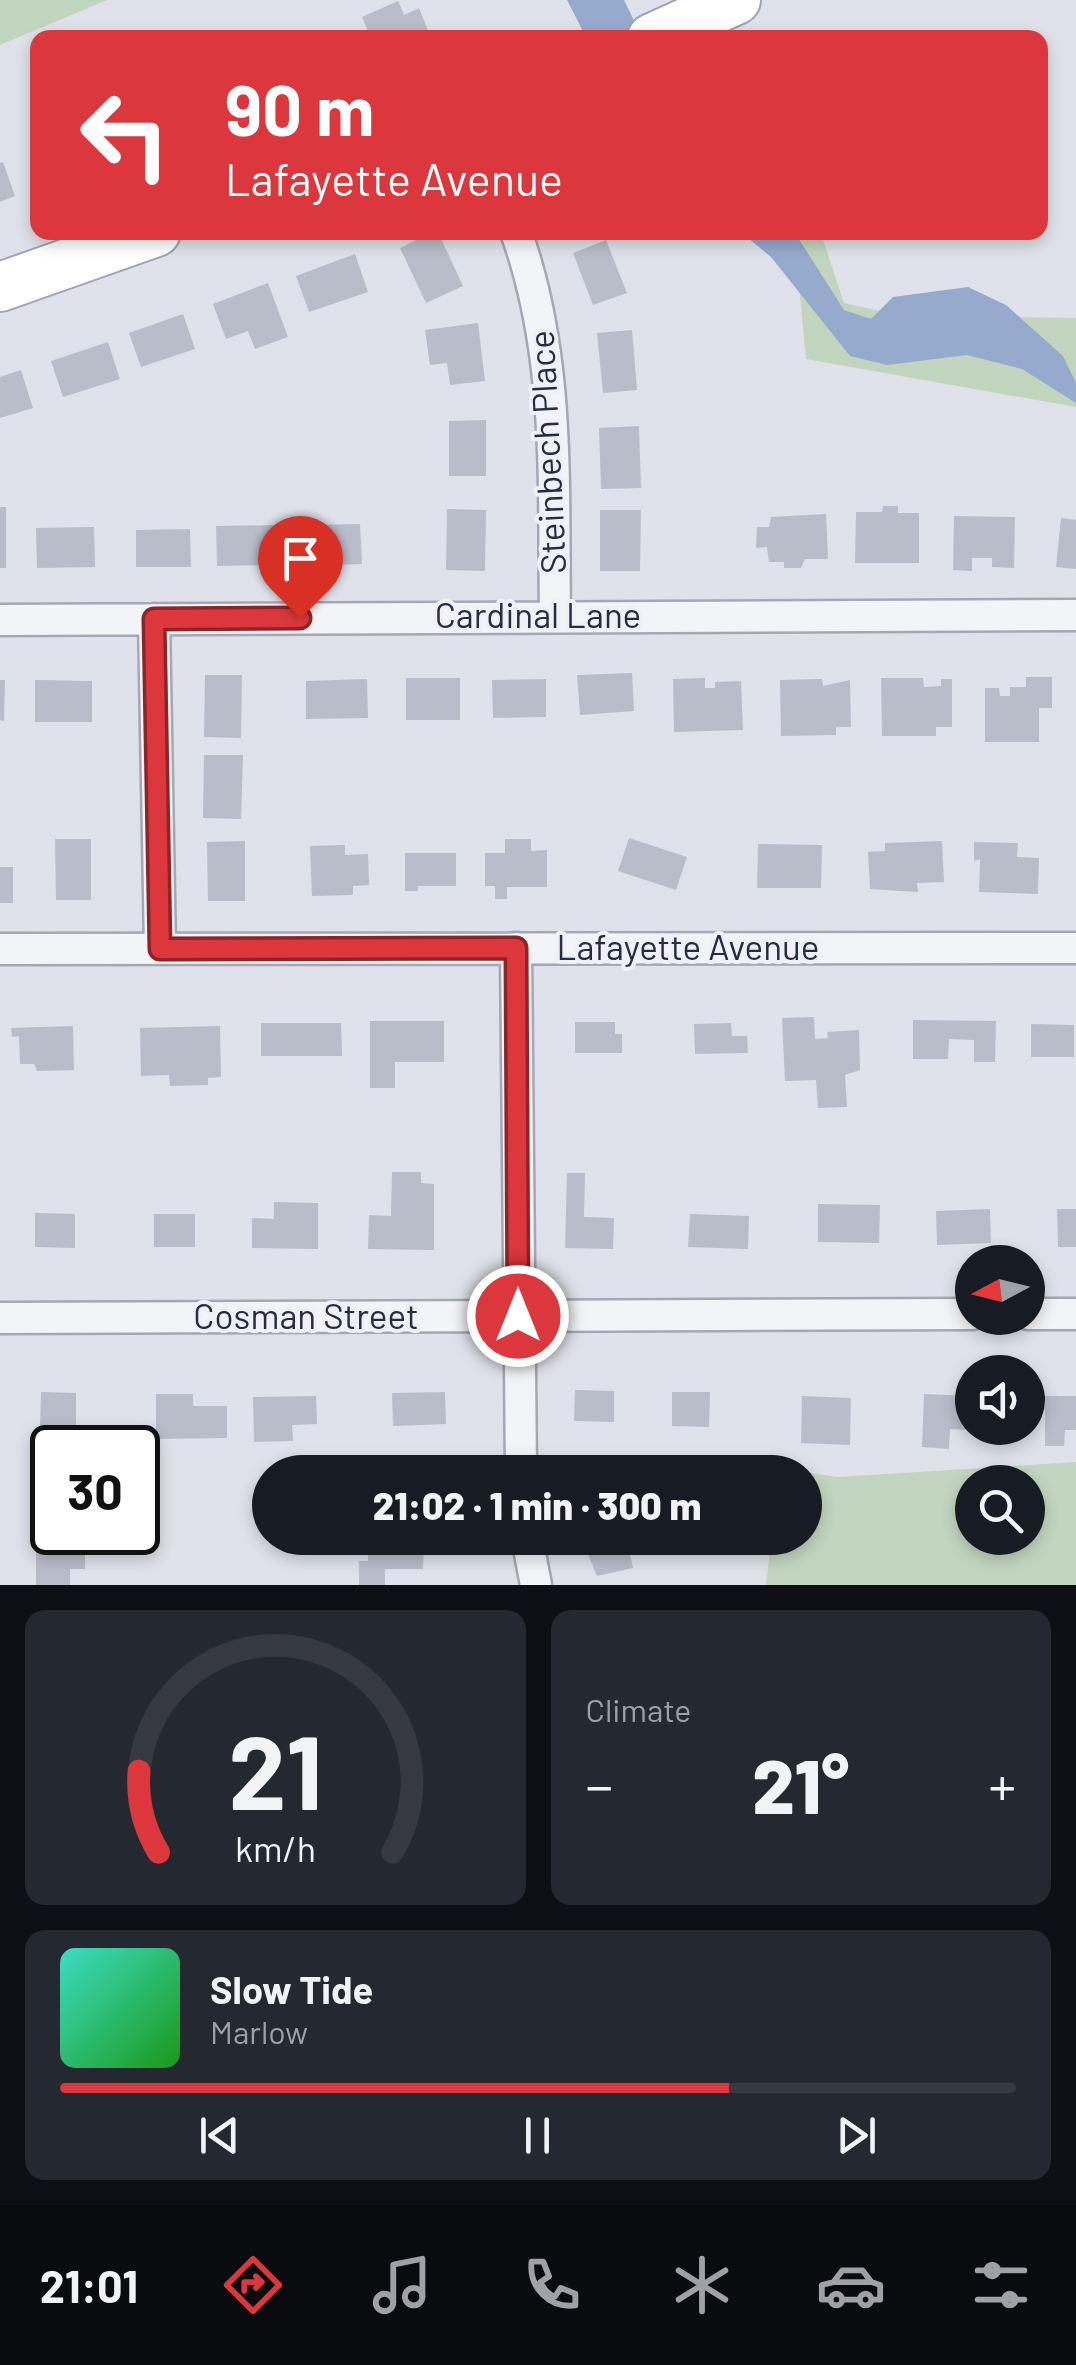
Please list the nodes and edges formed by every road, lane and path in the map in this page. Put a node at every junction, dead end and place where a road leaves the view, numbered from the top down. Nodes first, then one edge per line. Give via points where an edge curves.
1 (736, 0) edge
2 (669, 30) edge
3 (134, 240) edge
4 (518, 240) edge
5 (0, 288) edge
6 (1076, 615) edge
7 (555, 616) junction
8 (154, 619) junction
9 (0, 620) edge
10 (516, 948) junction
11 (1076, 948) edge
12 (0, 949) edge
13 (160, 949) junction
14 (955, 1314) edge
15 (1045, 1314) edge
16 (1076, 1314) edge
17 (518, 1316) junction
18 (0, 1318) edge
19 (521, 1455) edge
20 (530, 1555) edge
21 (536, 1585) edge

1 - 2 main road
3 - 5 main road
4 - 7 street, Steinbech Place via 540,311 551,384
6 - 7 street, Cardinal Lane
7 - 8 street, Cardinal Lane
8 - 9 street, Cardinal Lane
8 - 13 street
10 - 11 street, Lafayette Avenue
10 - 13 street, Lafayette Avenue
10 - 17 street
12 - 13 street, Lafayette Avenue
14 - 17 street, Cosman Street
15 - 16 street
17 - 18 street, Cosman Street
17 - 19 street
20 - 21 street

